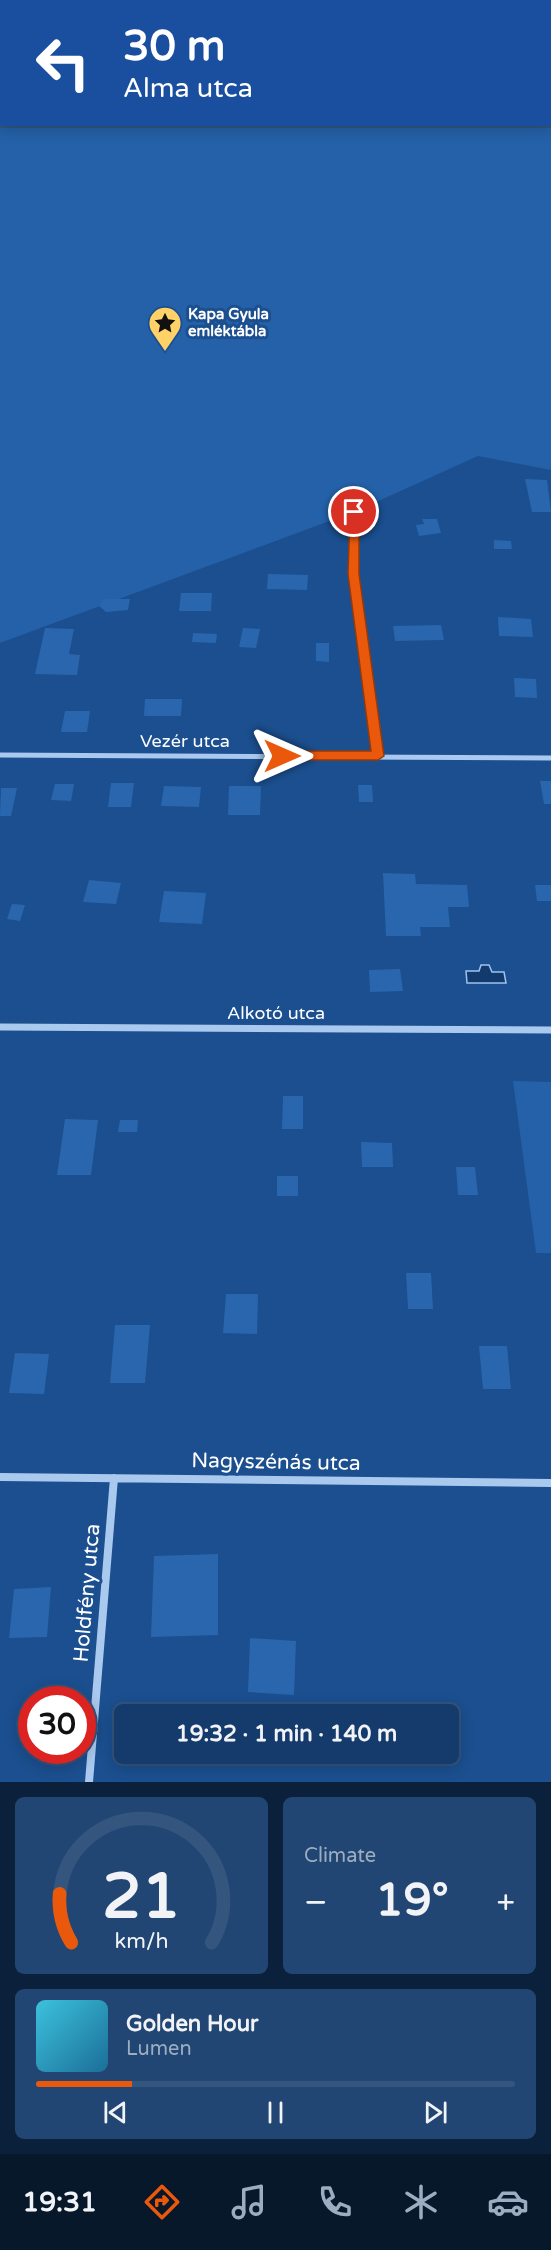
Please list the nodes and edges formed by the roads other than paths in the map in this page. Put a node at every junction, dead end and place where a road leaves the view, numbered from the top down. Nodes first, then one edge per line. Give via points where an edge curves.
1 (354, 512) dead end
2 (0, 756) edge
3 (378, 756) junction
4 (551, 758) edge
5 (0, 1027) edge
6 (551, 1030) edge
7 (0, 1477) edge
8 (114, 1478) junction
9 (551, 1483) edge
10 (89, 1782) edge

1 - 3 street via 354,574
2 - 3 street, Vezér utca
3 - 4 street, Vezér utca
5 - 6 street, Alkotó utca
7 - 8 street, Nagyszénás utca
8 - 9 street, Nagyszénás utca
8 - 10 street, Holdfény utca

